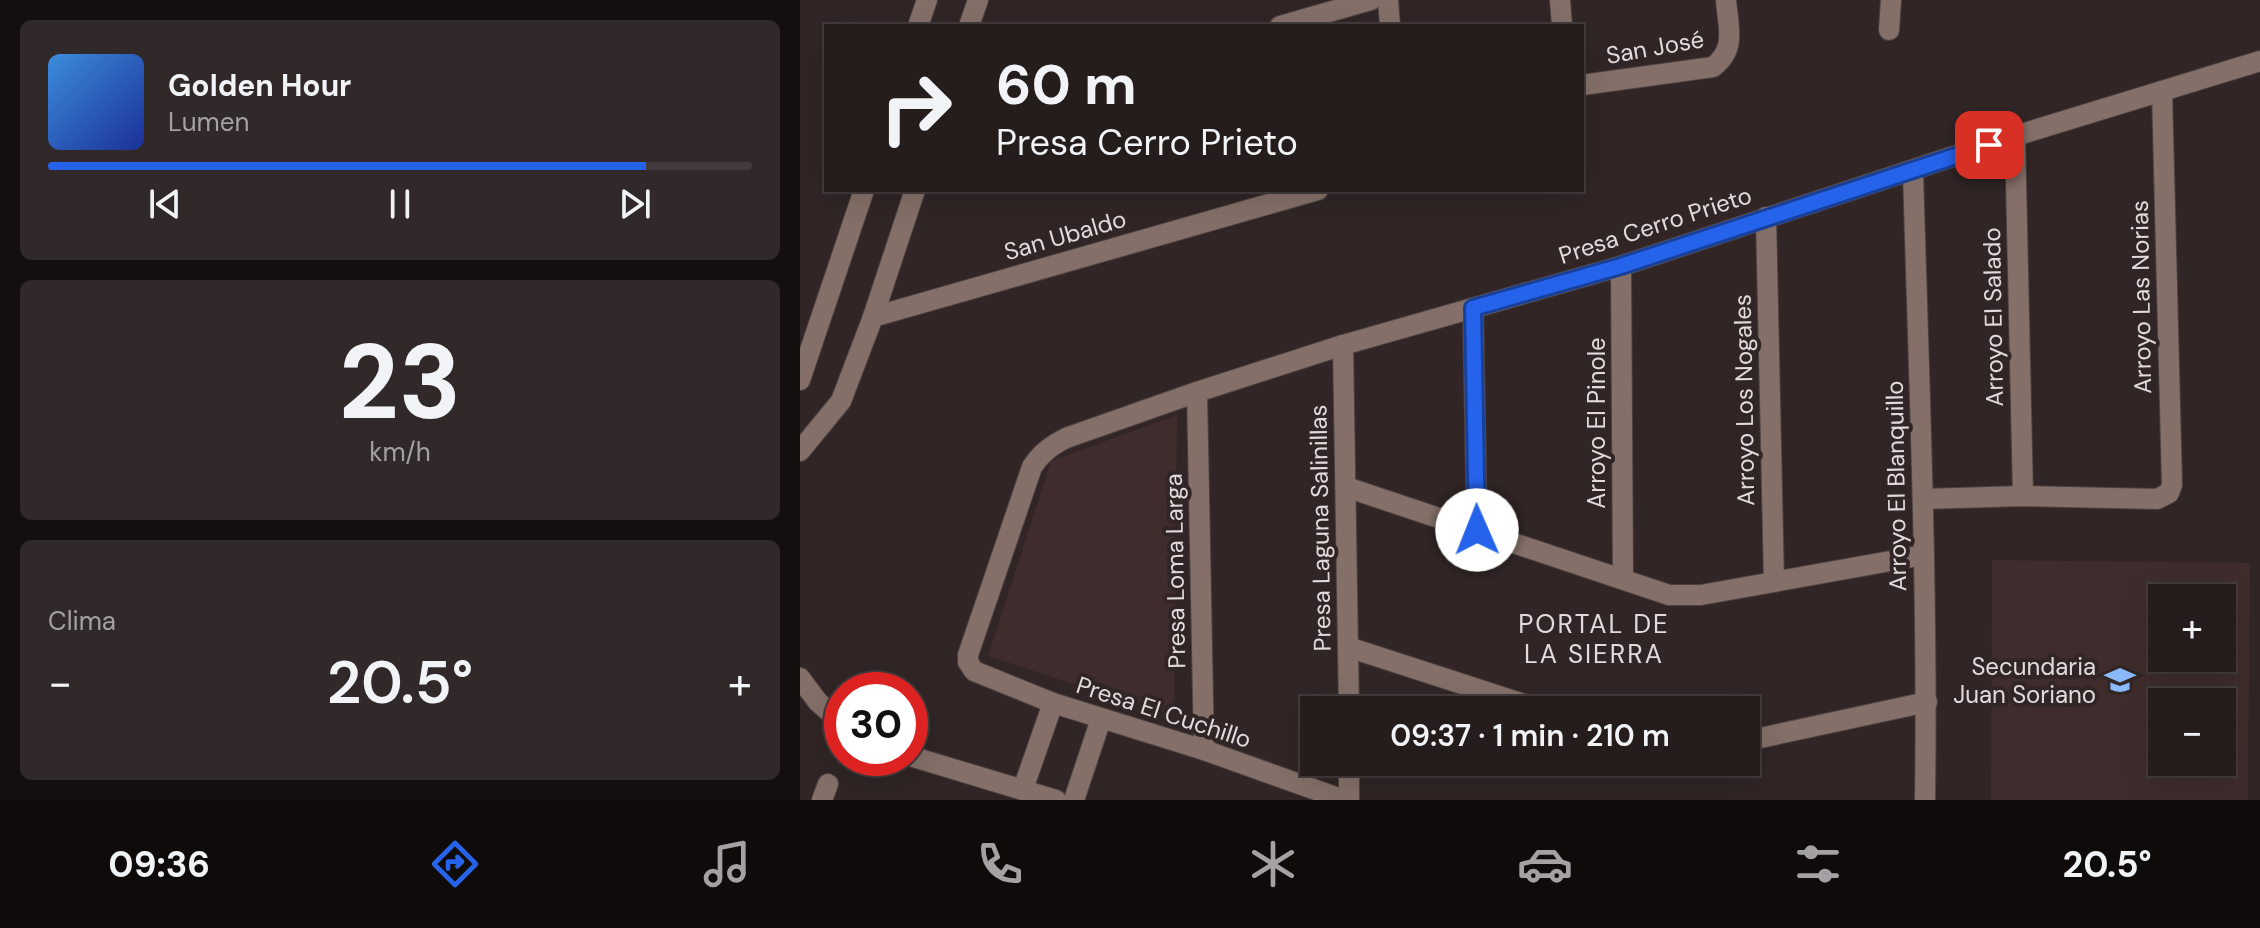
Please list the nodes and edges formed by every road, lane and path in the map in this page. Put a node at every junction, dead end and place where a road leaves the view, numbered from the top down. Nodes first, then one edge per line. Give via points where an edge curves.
1 (927, 0) edge
2 (978, 0) edge
3 (1371, 0) edge
4 (1388, 0) edge
5 (1560, 0) edge
6 (1726, 0) edge
7 (1891, 0) edge
8 (919, 24) edge
9 (970, 24) edge
10 (1287, 24) edge
11 (1390, 24) edge
12 (1562, 24) edge
13 (1889, 30) dead end
14 (2260, 61) edge
15 (1584, 85) edge
16 (2162, 91) junction
17 (2015, 136) junction
18 (1913, 171) junction
19 (863, 192) edge
20 (914, 192) edge
21 (1311, 192) edge
22 (1766, 217) junction
23 (1621, 266) junction
24 (1473, 308) junction
25 (873, 317) junction
26 (1343, 345) junction
27 (800, 380) edge
28 (1197, 392) junction
29 (800, 451) edge
30 (1346, 487) junction
31 (2023, 496) junction
32 (1923, 499) junction
33 (1477, 530) junction
34 (1924, 555) junction
35 (1623, 579) junction
36 (1774, 582) junction
37 (1348, 647) junction
38 (971, 667) joint
39 (800, 678) edge
40 (1349, 696) edge
41 (1499, 696) edge
42 (1927, 702) junction
43 (1053, 703) junction
44 (824, 707) edge
45 (1101, 719) junction
46 (1760, 738) edge
47 (1204, 750) junction
48 (928, 761) edge
49 (1348, 776) edge
50 (1023, 789) junction
51 (1056, 800) edge
52 (1074, 800) edge
53 (1346, 800) edge
54 (1925, 800) edge

1 - 8 street
2 - 9 street
3 - 10 street
4 - 11 street
5 - 12 street
6 - 15 street, San José via 1730,45 1713,67
7 - 13 street
14 - 16 street, Presa Cerro Prieto
16 - 17 street, Presa Cerro Prieto
16 - 31 street, Arroyo Las Norias via 2172,485 2163,497
17 - 18 street, Presa Cerro Prieto
17 - 31 street, Arroyo El Salado
18 - 22 street, Presa Cerro Prieto
18 - 32 street, Arroyo El Blanquillo
19 - 27 street
20 - 25 street
21 - 25 street, San Ubaldo
22 - 23 street, Presa Cerro Prieto
22 - 36 street, Arroyo Los Nogales
23 - 24 street, Presa Cerro Prieto
23 - 35 street, Arroyo El Pinole
24 - 26 street, Presa Cerro Prieto
24 - 33 street
25 - 29 street via 841,401
26 - 28 street, Presa Cerro Prieto
26 - 30 street, Presa Laguna Salinillas
28 - 38 street, Presa Cerro Prieto via 1066,438 1039,456 968,655
28 - 47 street, Presa Loma Larga
30 - 33 street
30 - 37 street, Presa Laguna Salinillas
31 - 32 street
32 - 34 street, Arroyo El Blanquillo
33 - 35 street
34 - 36 street
34 - 42 street, Arroyo El Blanquillo
35 - 36 street via 1669,595
37 - 40 street, Presa Laguna Salinillas
37 - 41 street
38 - 43 street, Presa El Cuchillo
39 - 44 street
42 - 46 street
42 - 54 street, Arroyo El Blanquillo
43 - 45 street, Presa El Cuchillo
43 - 50 street
45 - 47 street, Presa El Cuchillo
45 - 52 street
47 - 53 street, Presa El Cuchillo
48 - 50 street
49 - 53 street
50 - 51 street

